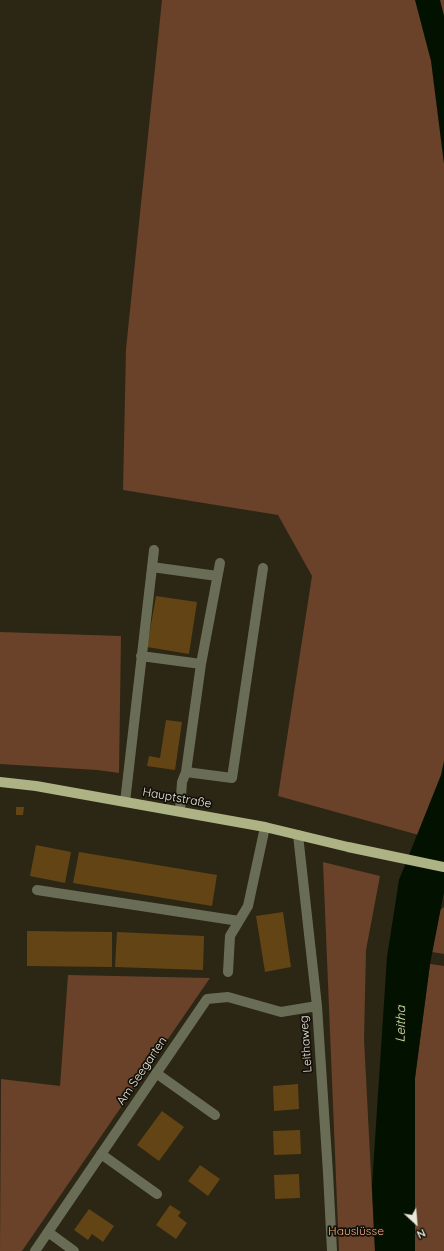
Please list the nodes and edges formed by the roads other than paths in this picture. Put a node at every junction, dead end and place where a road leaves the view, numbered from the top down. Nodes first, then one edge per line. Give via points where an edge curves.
1 (154, 550) dead end
2 (220, 563) dead end
3 (152, 567) junction
4 (263, 568) dead end
5 (217, 576) junction
6 (141, 656) junction
7 (201, 664) junction
8 (186, 772) junction
9 (0, 782) edge
10 (125, 802) junction
11 (180, 811) junction
12 (265, 827) junction
13 (298, 836) junction
14 (444, 867) edge
15 (36, 890) dead end
16 (239, 921) junction
17 (228, 972) dead end
18 (317, 1006) junction
19 (156, 1073) junction
20 (215, 1115) dead end
21 (101, 1154) junction
22 (157, 1194) dead end
23 (48, 1232) junction
24 (35, 1251) edge
25 (74, 1251) edge
26 (332, 1251) edge

1 - 3 street
2 - 5 street
3 - 5 street
3 - 6 street
4 - 8 street via 232,778
5 - 7 street
6 - 7 street
6 - 10 street
7 - 8 street
8 - 11 street via 182,782
9 - 10 main road, Hauptstraße
10 - 11 main road, Hauptstraße
11 - 12 main road, Hauptstraße
12 - 13 main road, Hauptstraße
12 - 16 street via 248,906
13 - 14 main road, Hauptstraße
13 - 18 street, Leithaweg
15 - 16 street
16 - 17 street via 230,936
18 - 19 street, Am Seegarten via 281,1012 228,996 207,999
18 - 26 street, Leithaweg
19 - 20 street
19 - 21 street, Am Seegarten
21 - 22 street
21 - 23 street, Am Seegarten
23 - 24 street, Am Seegarten
23 - 25 street

